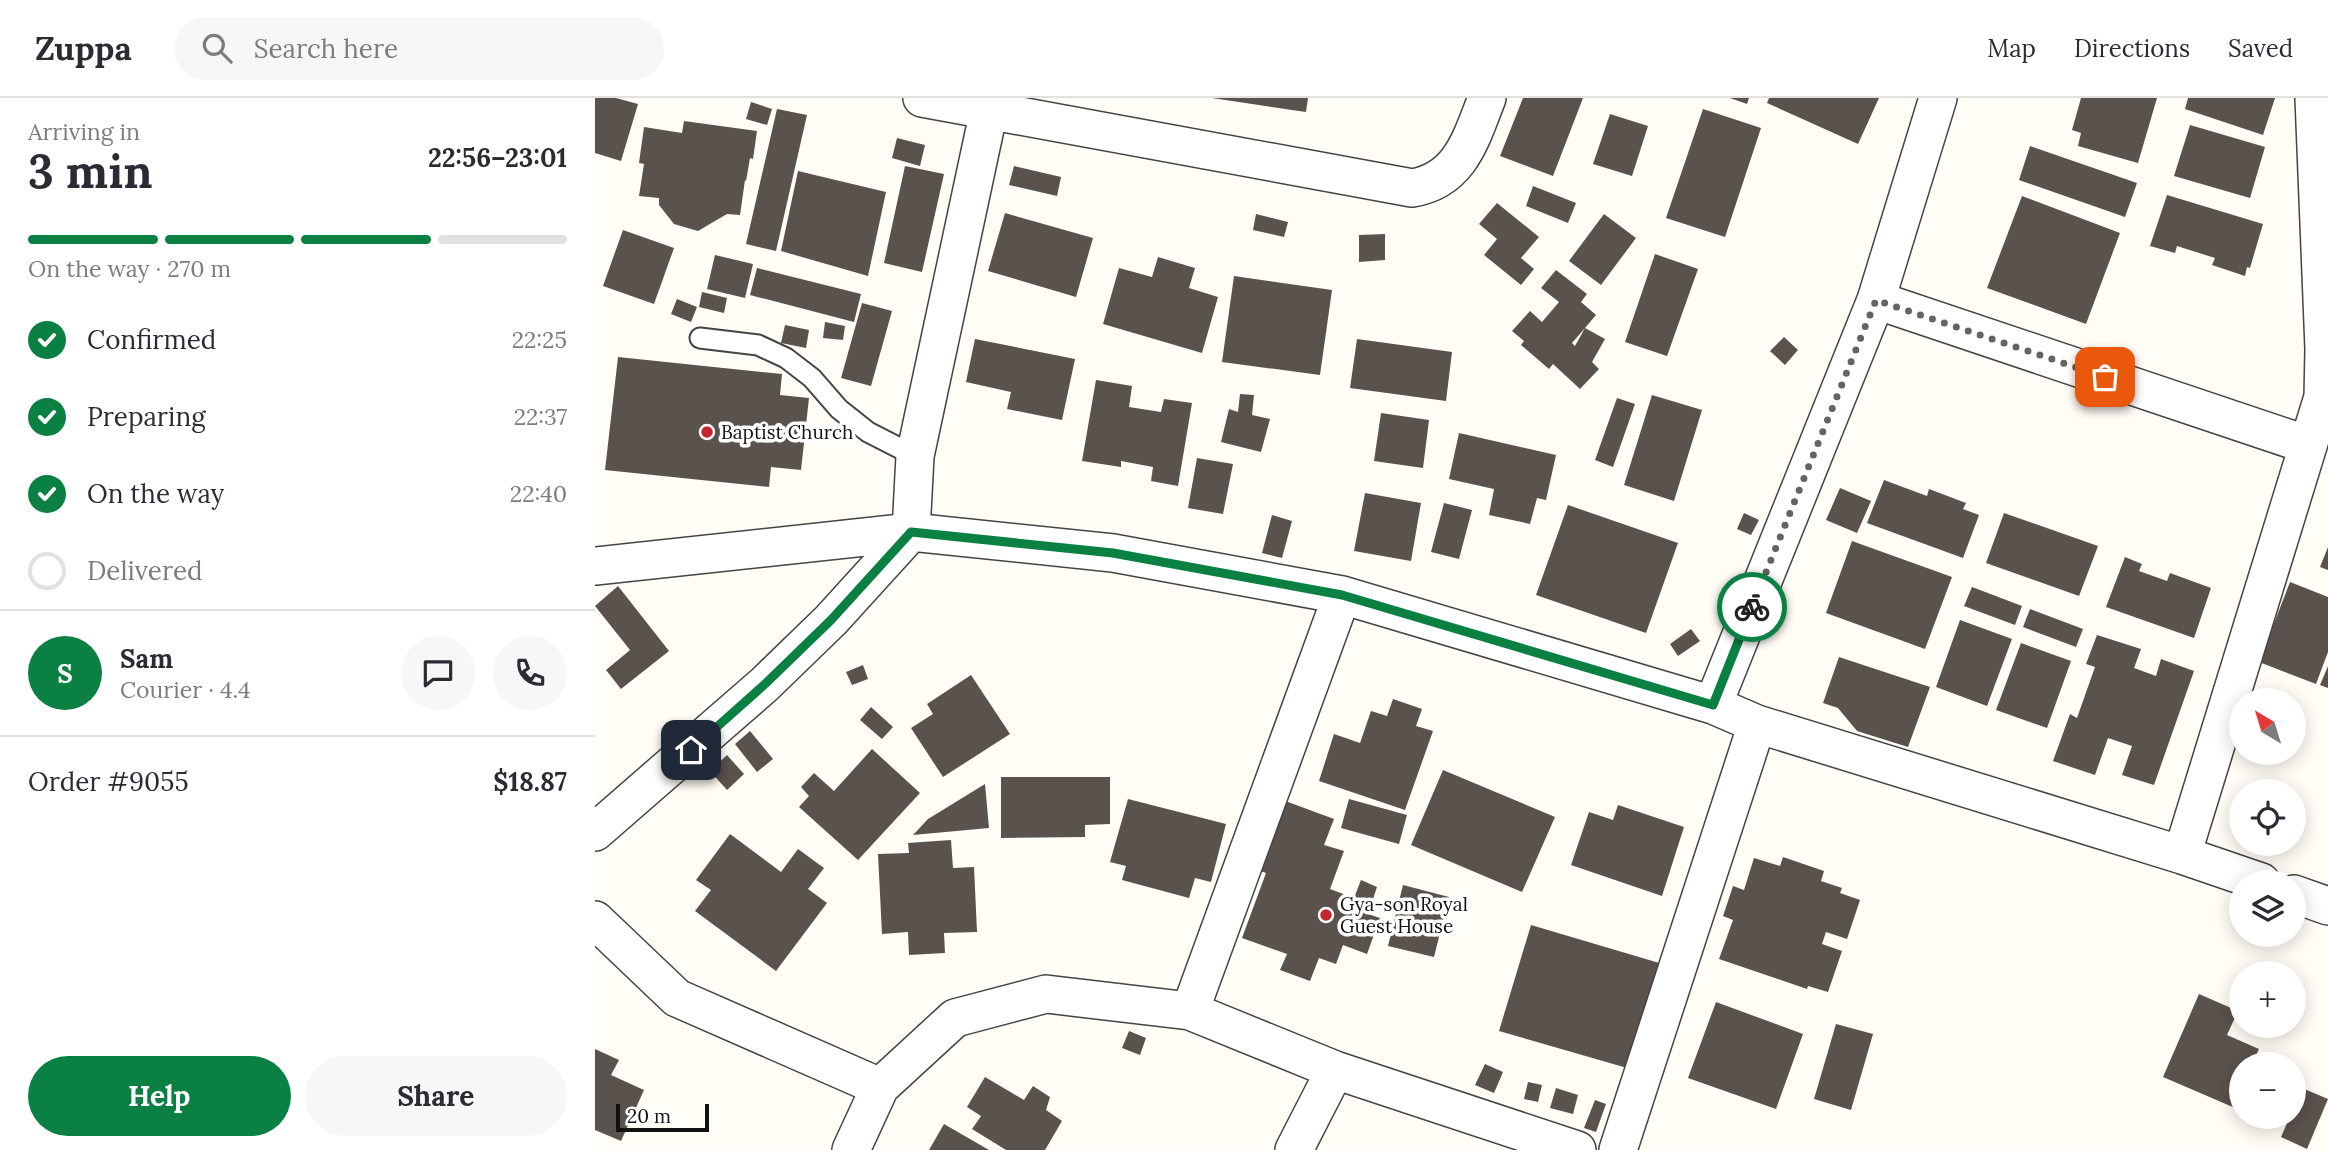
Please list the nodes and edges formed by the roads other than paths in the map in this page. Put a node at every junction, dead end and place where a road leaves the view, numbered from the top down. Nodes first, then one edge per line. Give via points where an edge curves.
1 (922, 98) edge
2 (1487, 98) edge
3 (1938, 98) edge
4 (2314, 98) edge
5 (989, 110) junction
6 (1876, 300) junction
7 (699, 338) dead end
8 (2318, 427) edge
9 (915, 456) junction
10 (911, 532) junction
11 (595, 566) edge
12 (1342, 595) junction
13 (1713, 705) junction
14 (1758, 724) junction
15 (595, 832) edge
16 (2182, 855) junction
17 (2229, 871) edge
18 (2306, 898) edge
19 (2328, 906) edge
20 (595, 920) edge
21 (1190, 1011) junction
22 (1335, 1070) junction
23 (880, 1087) junction
24 (851, 1150) edge
25 (1294, 1150) edge
26 (1577, 1150) edge
27 (1618, 1150) edge

1 - 5 street
2 - 5 street via 1466,151 1455,166 1429,186 1412,188
3 - 6 street
4 - 8 street via 2323,349
5 - 9 street
6 - 8 street
6 - 13 street
7 - 9 lane via 758,345 786,358 868,432
8 - 16 street
9 - 10 street
10 - 11 street
10 - 12 street via 1113,553
10 - 15 street via 765,684
12 - 13 street
12 - 21 street
13 - 14 street
14 - 16 street
14 - 27 street
16 - 17 street
18 - 19 street
20 - 23 street via 677,998
21 - 22 street
21 - 23 street via 1046,994 955,1018
22 - 25 street
22 - 26 street
23 - 24 street

